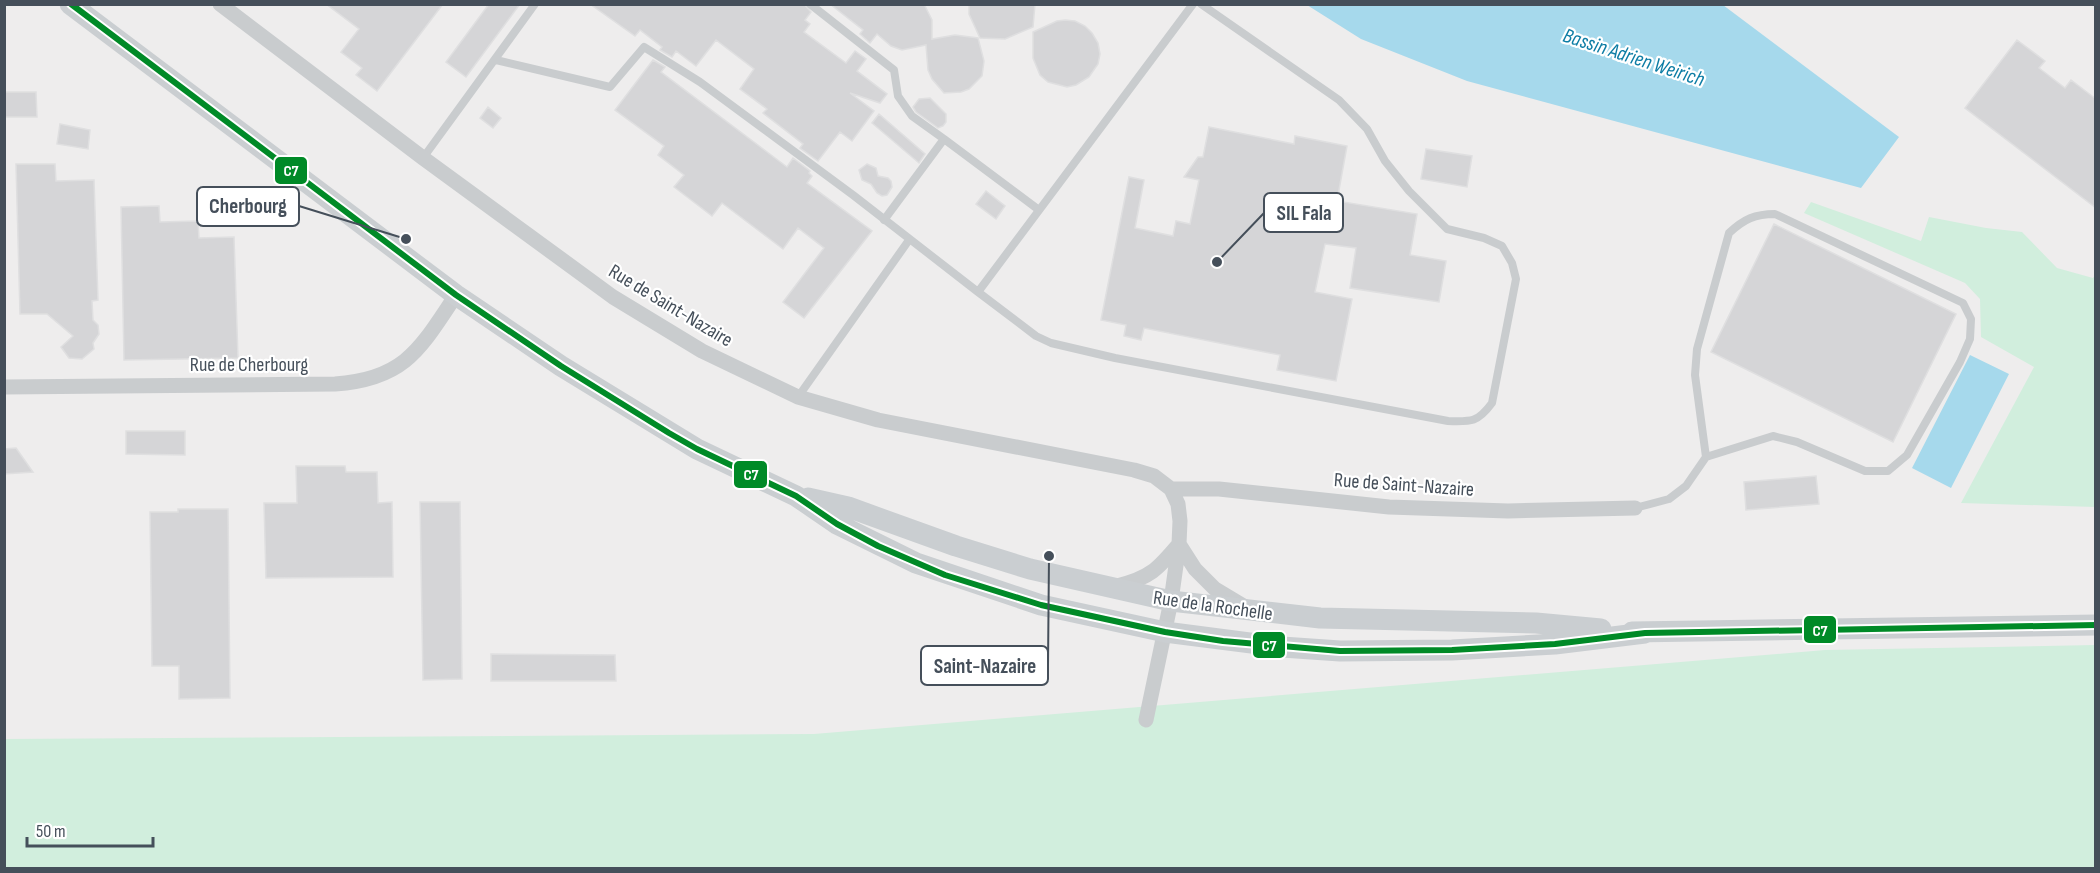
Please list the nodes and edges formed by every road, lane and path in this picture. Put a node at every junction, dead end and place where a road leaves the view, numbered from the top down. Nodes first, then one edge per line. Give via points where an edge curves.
1 (70, 4) edge
2 (220, 4) edge
3 (535, 4) edge
4 (810, 4) edge
5 (1193, 4) edge
6 (1201, 4) edge
7 (496, 60) junction
8 (944, 139) junction
9 (423, 158) junction
10 (1039, 210) junction
11 (884, 220) junction
12 (909, 240) junction
13 (978, 292) junction
14 (456, 295) junction
15 (4, 387) edge
16 (798, 397) junction
17 (1706, 457) junction
18 (1171, 489) junction
19 (796, 496) junction
20 (1635, 508) joint
21 (1179, 544) junction
22 (1111, 588) junction
23 (1171, 601) junction
24 (1251, 611) junction
25 (2096, 625) edge
26 (1164, 632) junction
27 (1645, 633) junction
28 (1146, 720) dead end

1 - 14 main road, Rue de la Rochelle
2 - 9 street, Rue de Saint-Nazaire
3 - 7 lane
4 - 8 lane via 894,70 898,96 912,116
5 - 10 lane
6 - 13 lane via 1339,100 1367,129 1385,161 1409,191 1447,230 1502,246 1516,279 1492,403 1483,415 1471,422 1448,421 1083,351 1036,336
7 - 9 lane
7 - 11 lane via 610,87 644,47 700,81
8 - 10 lane
8 - 11 lane
9 - 16 street, Rue de Saint-Nazaire via 613,297 702,351
10 - 13 lane
11 - 12 lane
12 - 13 lane
12 - 16 lane
14 - 15 street, Rue de Cherbourg via 410,357 388,373 360,382
14 - 19 main road, Rue de la Rochelle via 669,433
16 - 18 street, Rue de Saint-Nazaire via 878,420 1134,470 1154,476
17 - 17 lane via 1773,436 1865,471 1888,471 1907,455 1960,362 1970,339 1971,319 1963,303 1775,214 1760,214 1742,221 1729,233 1697,349 1695,375
17 - 20 lane via 1686,486 1670,499
18 - 20 street, Rue de Saint-Nazaire via 1218,489 1389,507 1508,511
18 - 21 street via 1178,504
19 - 22 main road, Rue de la Rochelle via 848,507 1030,569
19 - 26 main road, Rue de la Rochelle via 878,546 945,575 1041,605
21 - 22 street via 1154,572
21 - 23 street
21 - 24 street via 1215,589
22 - 23 main road, Rue de la Rochelle
23 - 24 main road, Rue de la Rochelle
23 - 26 street
24 - 27 main road, Rue de la Rochelle via 1320,618 1536,623
25 - 27 main road, Rue de la Rochelle
26 - 27 main road, Rue de la Rochelle via 1282,647 1390,652 1555,644
26 - 28 street

